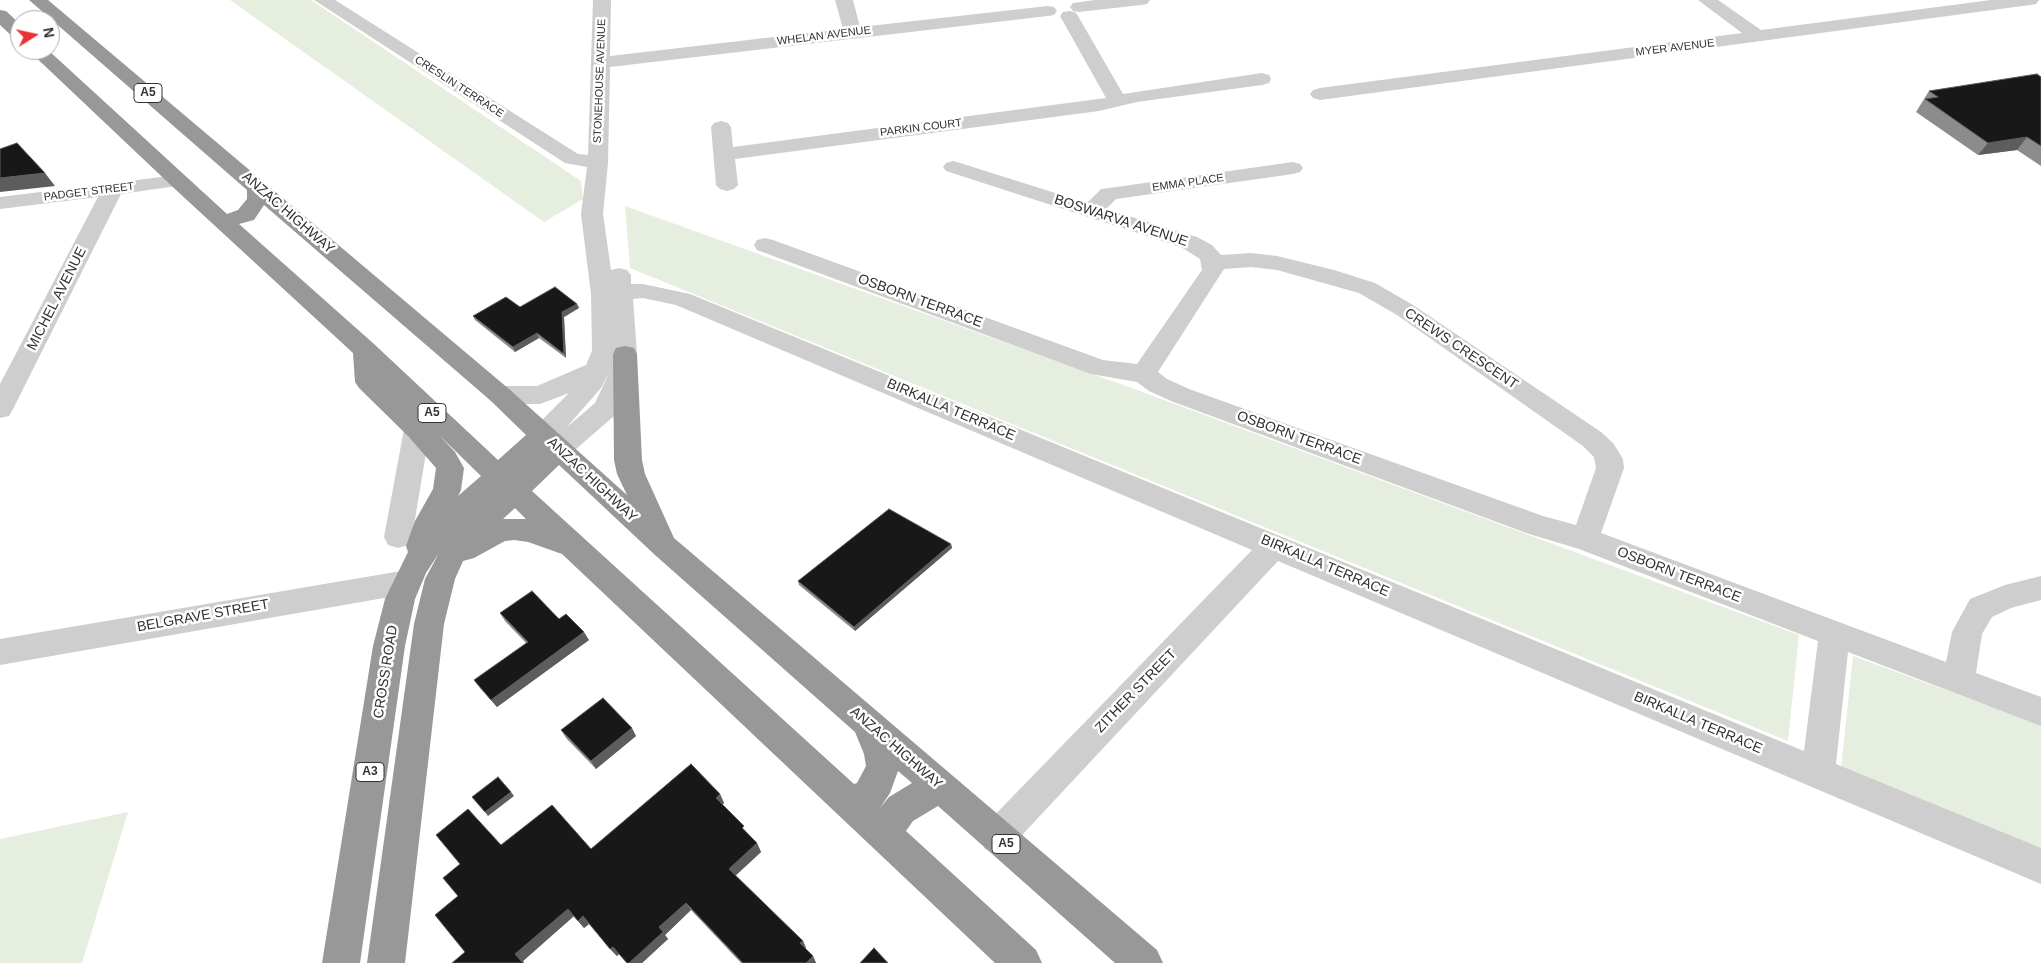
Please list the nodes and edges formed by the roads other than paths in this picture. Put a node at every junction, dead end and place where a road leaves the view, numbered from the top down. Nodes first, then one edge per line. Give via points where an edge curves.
1 (38, 0) edge
2 (323, 0) edge
3 (602, 0) edge
4 (844, 0) edge
5 (1141, 0) edge
6 (1707, 0) edge
7 (2030, 0) edge
8 (1063, 7) edge
9 (0, 15) edge
10 (10, 24) edge
11 (853, 33) junction
12 (1759, 37) junction
13 (48, 60) edge
14 (600, 63) junction
15 (1250, 64) dead end
16 (1320, 94) dead end
17 (1117, 100) junction
18 (721, 127) dead end
19 (724, 154) junction
20 (598, 163) junction
21 (953, 167) dead end
22 (1292, 168) dead end
23 (177, 181) junction
24 (727, 185) dead end
25 (257, 186) junction
26 (113, 189) junction
27 (0, 203) edge
28 (1090, 211) junction
29 (287, 212) junction
30 (231, 229) junction
31 (765, 245) dead end
32 (1213, 263) junction
33 (612, 293) junction
34 (365, 350) junction
35 (625, 354) junction
36 (598, 370) junction
37 (1144, 374) junction
38 (500, 395) junction
39 (0, 409) edge
40 (417, 429) junction
41 (551, 442) junction
42 (506, 484) junction
43 (398, 537) dead end
44 (1585, 539) junction
45 (1275, 545) junction
46 (572, 546) junction
47 (665, 547) junction
48 (450, 559) junction
49 (410, 575) junction
50 (2041, 588) edge
51 (1834, 634) junction
52 (0, 652) edge
53 (1959, 682) junction
54 (2041, 712) edge
55 (868, 725) junction
56 (1818, 773) junction
57 (940, 786) junction
58 (853, 806) junction
59 (887, 837) junction
60 (997, 837) junction
61 (2041, 866) edge
62 (341, 963) edge
63 (386, 963) edge
64 (1024, 963) edge
65 (1144, 963) edge

1 - 25 highway, ANZAC HIGHWAY / A5
2 - 20 street, CRESLIN TERRACE via 572,159
3 - 14 street, STONEHOUSE AVENUE
4 - 11 street
5 - 8 street, WHELAN AVENUE
6 - 12 street
7 - 12 street, MYER AVENUE
8 - 11 street, WHELAN AVENUE
8 - 17 street
9 - 10 highway
11 - 14 street, WHELAN AVENUE
12 - 16 street, MYER AVENUE
13 - 23 highway, A5
14 - 20 street, STONEHOUSE AVENUE
15 - 17 street, PARKIN COURT via 1270,84
17 - 19 street, PARKIN COURT via 1093,106
18 - 19 street
19 - 24 street
20 - 33 street, STONEHOUSE AVENUE via 592,214
21 - 28 street, BOSWARVA AVENUE
22 - 28 street, EMMA PLACE via 1109,194
23 - 26 street, PADGET STREET
23 - 30 highway, A5
25 - 29 highway, ANZAC HIGHWAY / A5
25 - 30 highway via 258,199
26 - 27 street, PADGET STREET
26 - 39 street, MICHEL AVENUE
28 - 32 street, BOSWARVA AVENUE via 1189,242 1204,250
29 - 30 highway
29 - 38 highway, ANZAC HIGHWAY / A5
30 - 34 highway, A5
31 - 37 street, OSBORN TERRACE via 1100,368
32 - 37 street via 1213,270
32 - 44 street, CREWS CRESCENT via 1251,260 1277,264 1334,277 1372,291 1405,310 1592,438 1604,450 1610,468
33 - 35 street, STONEHOUSE AVENUE
33 - 36 street, STONEHOUSE AVENUE via 604,351
33 - 45 street, BIRKALLA TERRACE via 654,291 682,298
34 - 40 highway via 368,382
34 - 42 highway, A5
35 - 41 street, STONEHOUSE AVENUE via 622,376 605,408
35 - 47 highway via 628,460 631,474
36 - 38 street via 540,395
36 - 41 street, STONEHOUSE AVENUE
37 - 44 street, OSBORN TERRACE via 1158,385 1189,398 1538,526
38 - 41 highway, ANZAC HIGHWAY / A5
40 - 43 street
40 - 49 highway via 449,464 451,474 447,490 429,521
41 - 42 highway, CROSS ROAD / A3
41 - 47 highway, ANZAC HIGHWAY / A5
42 - 46 highway, A5
42 - 48 highway, CROSS ROAD / A3
42 - 49 highway, CROSS ROAD / A3 via 467,504 428,545
44 - 51 street, OSBORN TERRACE
45 - 56 street, BIRKALLA TERRACE
45 - 60 street, ZITHER STREET
46 - 48 highway via 514,529 490,536
46 - 58 highway, A5
47 - 55 highway, ANZAC HIGHWAY / A5
48 - 63 highway, CROSS ROAD / A3 via 440,579 429,624
49 - 52 street, BELGRAVE STREET
49 - 62 highway, CROSS ROAD / A3 via 389,646
50 - 53 street via 2005,596 1981,608 1967,632
51 - 53 street, OSBORN TERRACE
51 - 56 street
53 - 54 street, OSBORN TERRACE
55 - 57 highway, ANZAC HIGHWAY / A5
55 - 58 highway via 883,766 878,782
56 - 61 street, BIRKALLA TERRACE
57 - 59 highway via 901,809 891,821
57 - 60 highway, ANZAC HIGHWAY / A5
58 - 59 highway, A5
59 - 64 highway, A5
60 - 65 highway, ANZAC HIGHWAY / A5

